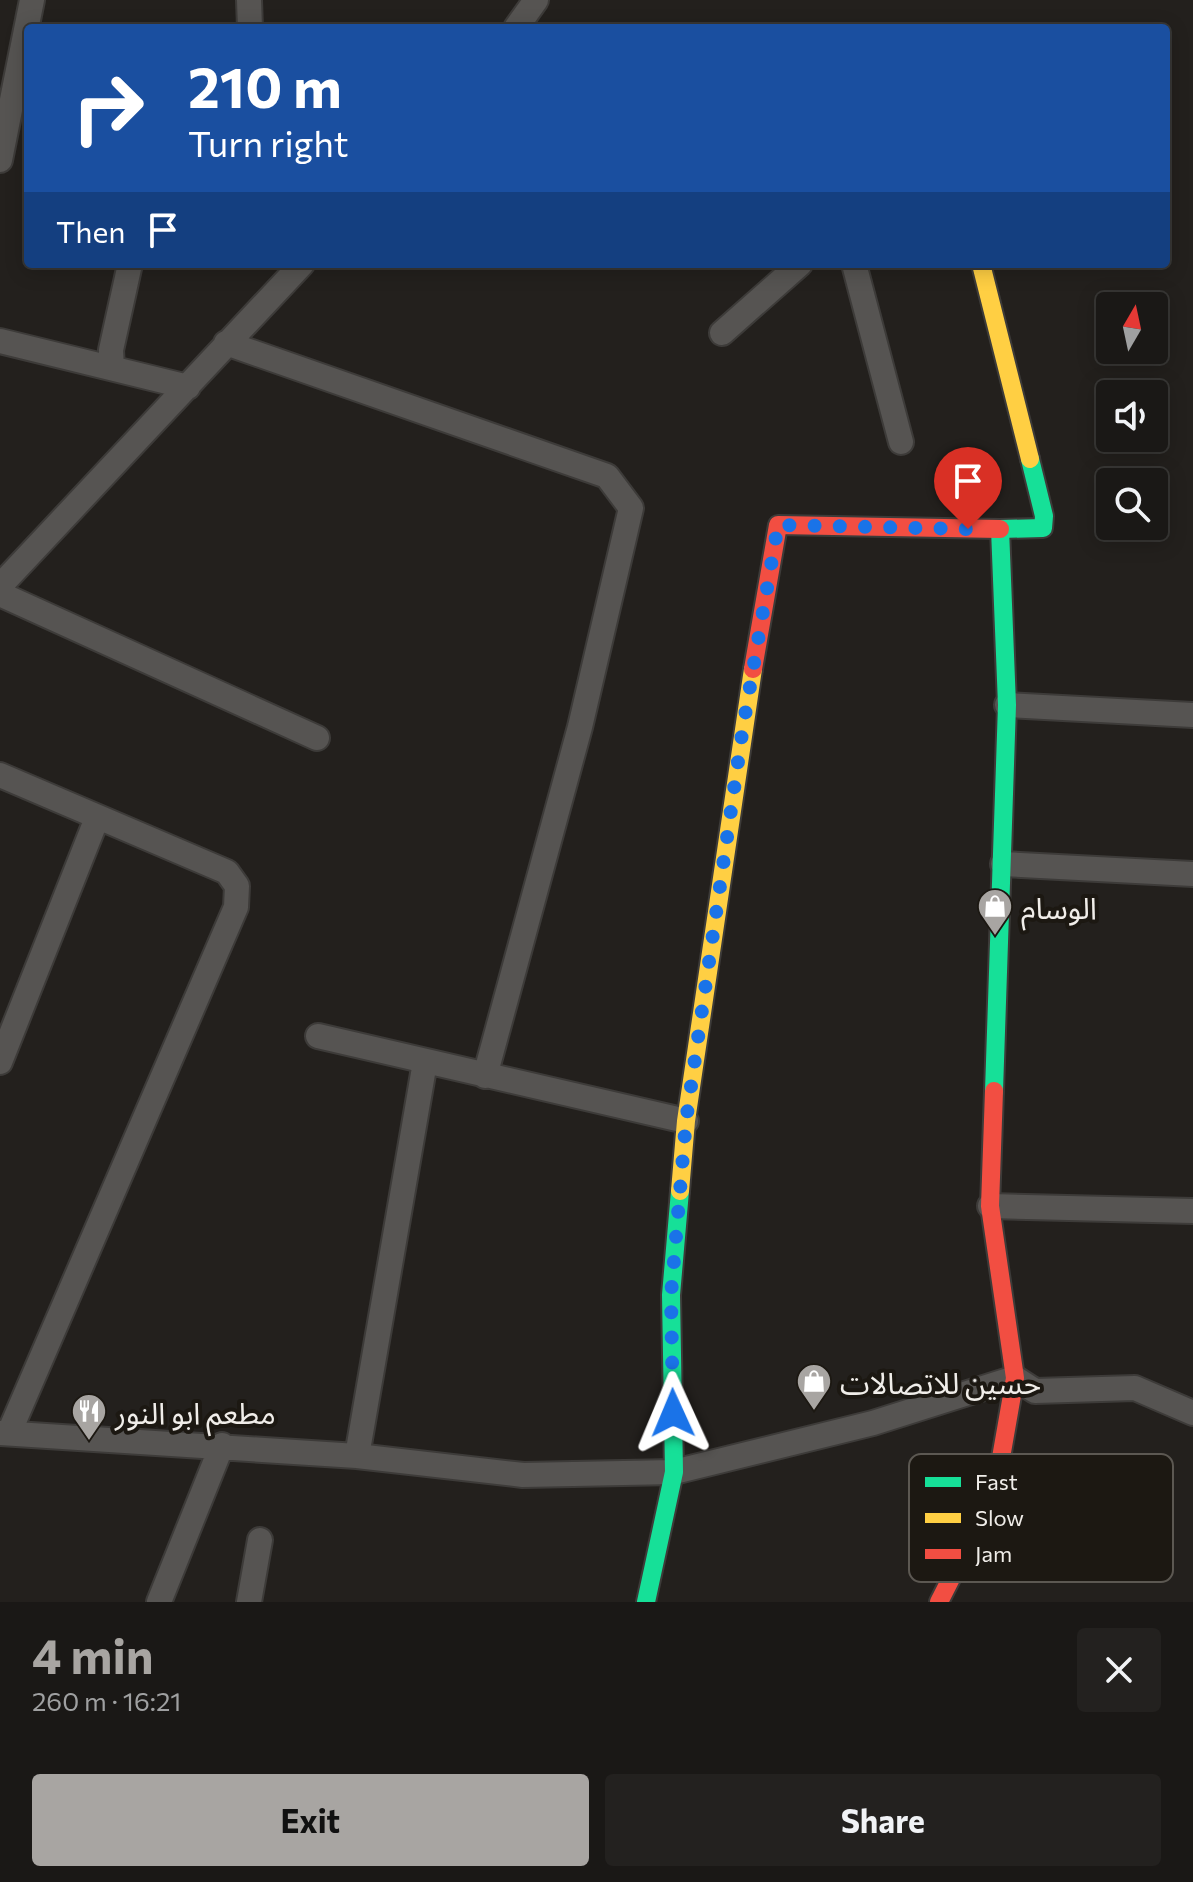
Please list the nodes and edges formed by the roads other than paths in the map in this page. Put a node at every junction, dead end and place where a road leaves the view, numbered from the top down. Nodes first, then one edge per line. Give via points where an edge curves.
1 (32, 0) edge
2 (249, 0) edge
3 (536, 0) edge
4 (27, 24) edge
5 (250, 24) edge
6 (519, 24) edge
7 (24, 40) edge
8 (0, 160) edge
9 (129, 268) edge
10 (298, 268) edge
11 (795, 268) edge
12 (855, 268) edge
13 (982, 268) edge
14 (722, 333) dead end
15 (0, 341) edge
16 (226, 343) junction
17 (112, 368) junction
18 (188, 387) junction
19 (901, 442) dead end
20 (1000, 529) junction
21 (0, 586) edge
22 (0, 594) edge
23 (1007, 705) junction
24 (1193, 715) edge
25 (317, 738) dead end
26 (0, 775) edge
27 (97, 818) junction
28 (1003, 864) junction
29 (1193, 874) edge
30 (318, 1036) dead end
31 (0, 1062) edge
32 (425, 1062) junction
33 (485, 1076) junction
34 (686, 1121) junction
35 (990, 1206) junction
36 (1193, 1211) edge
37 (1015, 1378) junction
38 (1193, 1413) edge
39 (4, 1433) edge
40 (222, 1445) junction
41 (1002, 1454) edge
42 (357, 1456) junction
43 (674, 1472) junction
44 (260, 1540) dead end
45 (949, 1582) edge
46 (159, 1602) edge
47 (249, 1602) edge
48 (646, 1602) edge
49 (939, 1602) edge

1 - 4 street
2 - 5 street
3 - 6 street
7 - 8 street
9 - 17 street via 111,350
10 - 16 street
11 - 14 street
12 - 19 street
13 - 20 street via 1044,516 1043,528
15 - 17 street
16 - 18 street
16 - 33 street via 607,476 631,508 580,727
17 - 18 street
18 - 21 street
20 - 23 street
20 - 34 street via 778,525
22 - 25 street
23 - 24 street
23 - 28 street
26 - 27 street
27 - 31 street
27 - 39 street via 227,872 237,886 236,907
28 - 29 street
28 - 35 street
30 - 32 street
32 - 33 street
32 - 42 street
33 - 34 street
34 - 43 street via 671,1295
35 - 36 street
35 - 37 street
37 - 38 street via 1035,1391 1135,1388
37 - 41 street
37 - 43 street via 873,1423
39 - 40 street
40 - 42 street
40 - 46 street
42 - 43 street via 523,1475
43 - 48 street
44 - 47 street
45 - 49 street

